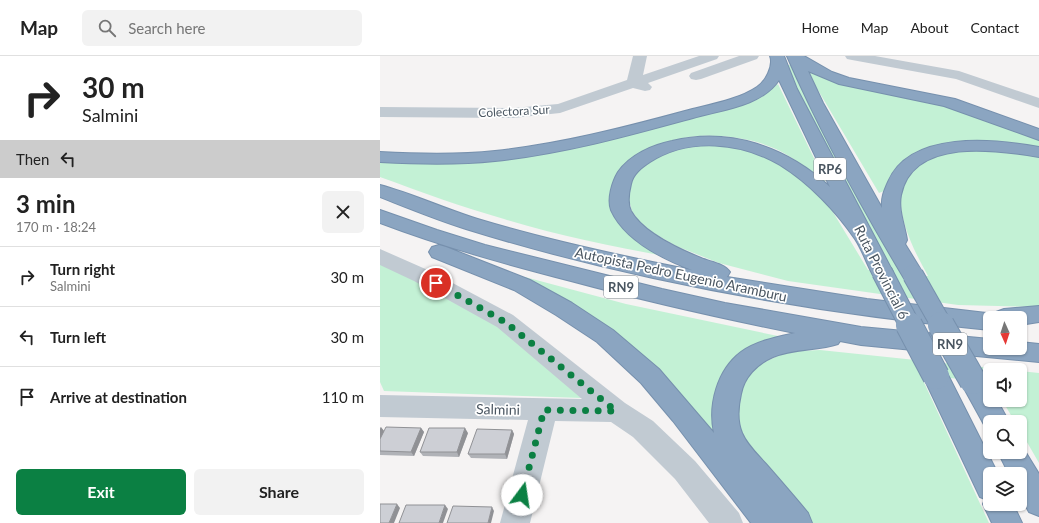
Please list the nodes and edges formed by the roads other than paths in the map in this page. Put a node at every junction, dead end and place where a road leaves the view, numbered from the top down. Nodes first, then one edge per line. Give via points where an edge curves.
1 (640, 56) edge
2 (712, 56) edge
3 (752, 56) edge
4 (852, 56) edge
5 (788, 61) edge
6 (952, 62) dead end
7 (959, 75) junction
8 (634, 82) junction
9 (1039, 103) edge
10 (380, 112) edge
11 (1039, 134) edge
12 (1039, 152) edge
13 (380, 157) edge
14 (380, 191) edge
15 (383, 217) edge
16 (864, 238) junction
17 (900, 253) junction
18 (380, 256) edge
19 (802, 298) junction
20 (1039, 314) edge
21 (1027, 315) edge
22 (983, 321) edge
23 (1027, 325) edge
24 (1039, 326) edge
25 (861, 336) junction
26 (1039, 353) edge
27 (380, 406) edge
28 (544, 410) junction
29 (616, 411) junction
30 (992, 415) edge
31 (1016, 459) edge
32 (983, 473) edge
33 (1035, 493) edge
34 (515, 523) edge
35 (728, 523) edge
36 (770, 523) edge
37 (797, 523) edge

1 - 8 street
2 - 8 street, Colectora Sur
3 - 8 street via 675,84 651,88
4 - 7 street
5 - 11 highway via 861,85 950,103
5 - 13 highway via 770,84 756,94 591,141 520,154 487,157 430,160
5 - 16 highway, Ruta Provincial 6 / RP6 via 790,88
5 - 17 highway, Ruta Provincial 6 / RP6 via 815,103 868,201
6 - 7 street
7 - 9 street
8 - 10 street, Colectora Sur via 571,106 542,111
12 - 17 highway via 996,146 957,146 927,154 914,162 896,181 892,195 892,210
14 - 19 highway, Autopista Pedro Eugenio Aramburu / RN9 via 471,224 576,252 695,279
15 - 25 highway, Autopista Pedro Eugenio Aramburu / RN9 via 481,251 662,297 783,323
15 - 36 highway via 429,248 522,285 605,336 650,376
16 - 19 highway via 842,210 809,178 772,154 747,145 718,141 675,145 643,158 627,173 621,188 620,208 625,217 643,235 704,268
16 - 32 highway, Ruta Provincial 6 / RP6, bridge
17 - 30 highway, Ruta Provincial 6 / RP6, bridge
18 - 29 street via 505,322
19 - 22 highway, Autopista Pedro Eugenio Aramburu / RN9 via 880,310
20 - 21 highway
23 - 24 highway
25 - 26 highway, Autopista Pedro Eugenio Aramburu / RN9
25 - 37 highway via 817,339 771,347 754,355 731,379 727,392 725,422 731,442
27 - 28 street, Salmini
28 - 29 street, Salmini
28 - 34 street
29 - 35 street via 643,429 685,470
31 - 33 highway

